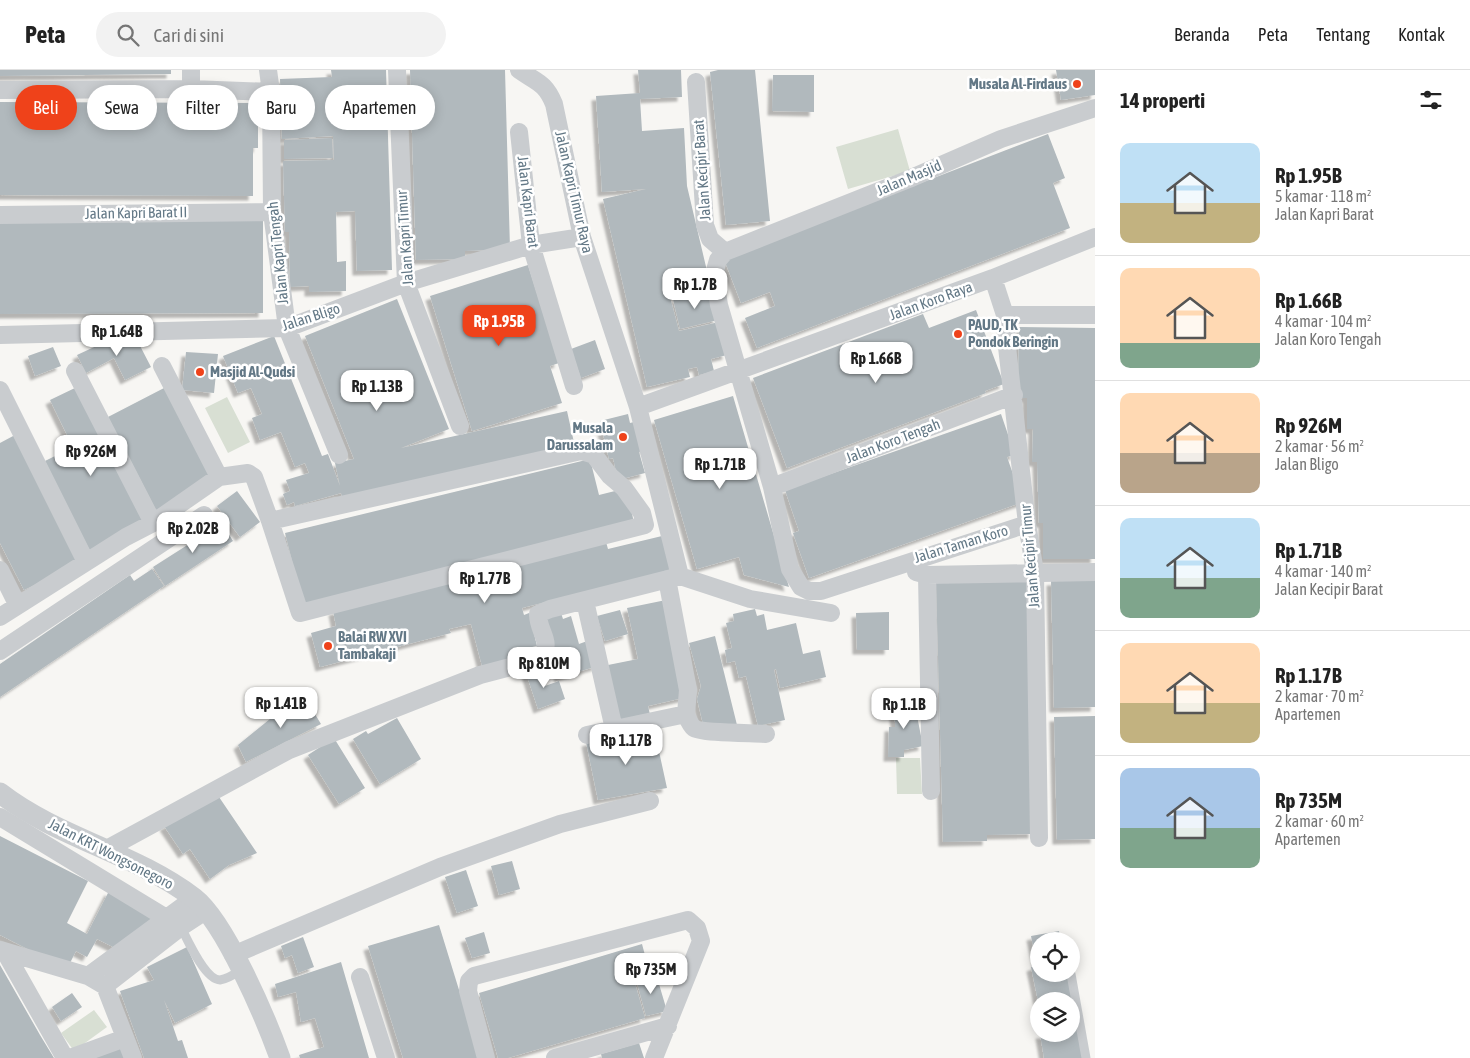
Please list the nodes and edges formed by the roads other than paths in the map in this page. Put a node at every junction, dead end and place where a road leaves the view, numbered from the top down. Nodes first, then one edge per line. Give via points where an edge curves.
1 (191, 70) edge
2 (268, 70) edge
3 (398, 70) edge
4 (519, 70) edge
5 (696, 82) dead end
6 (191, 85) edge
7 (270, 85) edge
8 (167, 89) edge
9 (0, 90) edge
10 (1095, 108) edge
11 (271, 130) edge
12 (519, 132) dead end
13 (272, 212) junction
14 (0, 215) edge
15 (582, 237) junction
16 (1095, 237) edge
17 (531, 245) junction
18 (725, 252) junction
19 (993, 278) junction
20 (406, 283) junction
21 (1005, 315) junction
22 (1095, 315) edge
23 (287, 328) junction
24 (0, 335) edge
25 (162, 366) dead end
26 (738, 370) junction
27 (75, 371) dead end
28 (574, 386) dead end
29 (0, 390) edge
30 (1014, 394) junction
31 (638, 407) junction
32 (460, 426) dead end
33 (339, 455) dead end
34 (219, 477) junction
35 (772, 487) junction
36 (204, 515) dead end
37 (270, 521) junction
38 (153, 523) junction
39 (1027, 524) junction
40 (86, 562) junction
41 (895, 565) junction
42 (0, 570) edge
43 (1035, 572) junction
44 (1095, 572) edge
45 (927, 575) junction
46 (673, 578) junction
47 (585, 600) junction
48 (17, 604) junction
49 (831, 613) dead end
50 (0, 616) edge
51 (0, 651) edge
52 (686, 714) junction
53 (614, 729) junction
54 (766, 734) dead end
55 (587, 736) dead end
56 (931, 790) dead end
57 (0, 793) edge
58 (650, 802) dead end
59 (0, 817) edge
60 (1039, 838) dead end
61 (105, 850) junction
62 (200, 904) junction
63 (174, 923) junction
64 (2, 951) edge
65 (237, 963) junction
66 (88, 976) junction
67 (360, 977) dead end
68 (1072, 982) edge
69 (105, 986) junction
70 (668, 1026) junction
71 (125, 1038) junction
72 (66, 1058) edge
73 (70, 1058) edge
74 (133, 1058) edge
75 (280, 1058) edge
76 (386, 1058) edge
77 (486, 1058) edge
78 (555, 1058) edge
79 (654, 1058) edge
80 (1086, 1058) edge

1 - 6 street
2 - 7 street, Jalan Kapri Tengah
3 - 20 street, Jalan Kapri Timur
4 - 15 street, Jalan Kapri Timur Raya via 536,78 549,91 554,104
5 - 18 street, Jalan Kecipir Barat via 705,225 710,239
8 - 9 street
10 - 18 street, Jalan Masjid via 1001,139
11 - 13 street, Jalan Kapri Tengah
12 - 17 street, Jalan Kapri Barat
13 - 14 street, Jalan Kapri Barat II
13 - 23 street, Jalan Kapri Tengah
15 - 17 street, Jalan Bligo
15 - 31 street, Jalan Kapri Timur Raya
16 - 19 street, Jalan Koro Raya
17 - 20 street, Jalan Bligo
17 - 28 street, Jalan Kapri Barat
18 - 26 street via 718,260 714,274
19 - 21 street, Jalan Kecipir Timur
19 - 26 street, Jalan Koro Raya
20 - 23 street, Jalan Bligo
20 - 32 street, Jalan Kapri Timur
21 - 22 street
21 - 30 street, Jalan Kecipir Timur
23 - 24 street, Jalan Bligo
23 - 33 street, Jalan Kapri Tengah
25 - 34 street
26 - 31 street, Jalan Koro Raya
26 - 35 street
27 - 38 street
29 - 40 street
30 - 35 street, Jalan Koro Tengah
30 - 39 street, Jalan Kecipir Timur
31 - 46 street, Jalan Kapri Timur Raya
34 - 37 street via 248,473 254,477
34 - 38 street
35 - 41 street, Jalan Taman Koro via 790,569 801,587 821,591
36 - 51 street
37 - 37 street via 581,450 594,455 624,488 642,513 645,525 300,613
38 - 40 street
39 - 41 street, Jalan Taman Koro
39 - 43 street, Jalan Kecipir Timur
40 - 48 street
41 - 45 street, Jalan Taman Koro
42 - 48 street
43 - 44 street, Jalan Taman Koro
43 - 45 street, Jalan Taman Koro
43 - 60 street, Jalan Kecipir Timur
45 - 56 street
46 - 47 street
46 - 49 street via 750,598
46 - 52 street, Jalan Kapri Timur Raya via 688,690
47 - 53 street
47 - 61 street via 538,614 538,623 547,643 540,659 480,675 289,750
48 - 50 street
52 - 53 street
52 - 54 street via 693,728 701,732
53 - 55 street
57 - 61 street, Jalan KRT Wongsonegoro via 20,808
58 - 65 street via 560,824 440,867
59 - 63 street
61 - 62 street, Jalan KRT Wongsonegoro via 154,872
62 - 63 street
62 - 65 street, Jalan KRT Wongsonegoro
63 - 65 lane via 212,978 219,980
63 - 66 street
63 - 69 street
64 - 66 street
64 - 72 street
65 - 75 street, Jalan KRT Wongsonegoro
66 - 69 street
67 - 76 street
68 - 80 lane
69 - 71 street
70 - 77 street via 701,941 697,928 688,920 474,976 469,981 468,991
70 - 78 street
70 - 79 street
71 - 73 street
71 - 74 street

